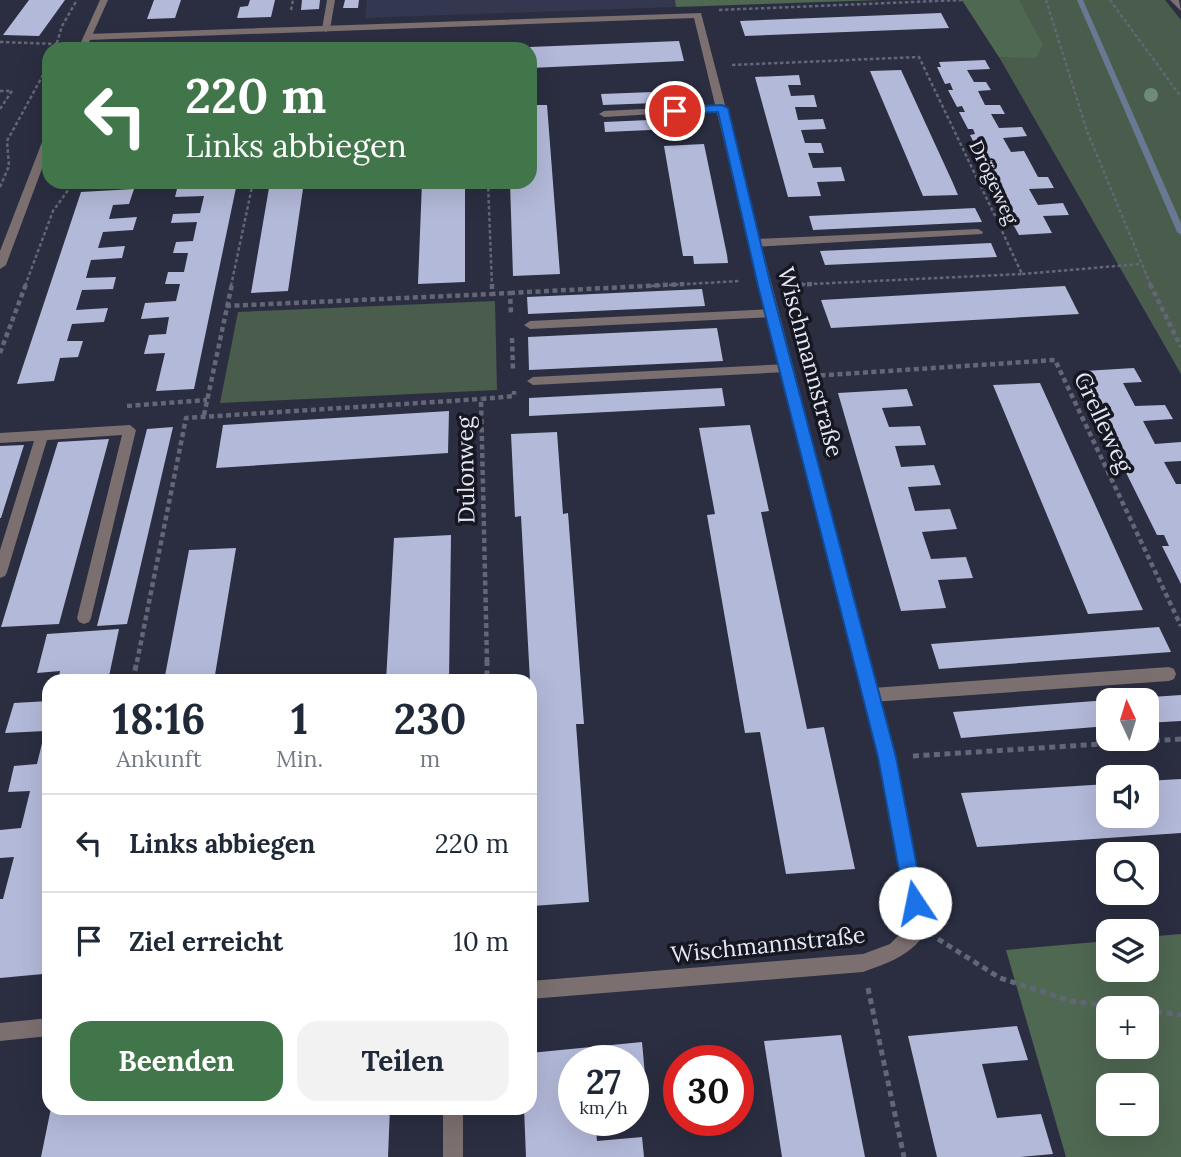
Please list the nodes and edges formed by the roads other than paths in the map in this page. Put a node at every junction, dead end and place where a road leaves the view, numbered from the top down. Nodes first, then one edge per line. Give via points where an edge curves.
1 (104, 0) edge
2 (331, 0) edge
3 (1174, 0) edge
4 (1181, 8) edge
5 (327, 29) junction
6 (87, 37) junction
7 (85, 42) edge
8 (722, 108) junction
9 (604, 114) dead end
10 (42, 155) edge
11 (978, 232) dead end
12 (755, 243) junction
13 (0, 265) edge
14 (772, 313) junction
15 (530, 324) dead end
16 (789, 373) junction
17 (533, 381) dead end
18 (42, 436) junction
19 (0, 438) edge
20 (0, 572) edge
21 (84, 618) dead end
22 (1169, 674) dead end
23 (872, 695) junction
24 (537, 989) edge
25 (42, 1028) edge
26 (0, 1032) edge
27 (453, 1115) edge
28 (453, 1157) edge

1 - 6 street
2 - 5 street
3 - 4 street
5 - 6 street
5 - 8 street, Wischmannstraße via 698,15
6 - 7 street
8 - 9 street
8 - 12 street, Wischmannstraße
10 - 13 street
11 - 12 street
12 - 14 street, Wischmannstraße
14 - 15 street
14 - 16 street, Wischmannstraße
16 - 17 street
16 - 23 street, Wischmannstraße
18 - 19 street
18 - 20 street
18 - 21 street via 130,430
22 - 23 street
23 - 24 street, Wischmannstraße via 919,927 896,950 863,963
25 - 26 street
27 - 28 street

